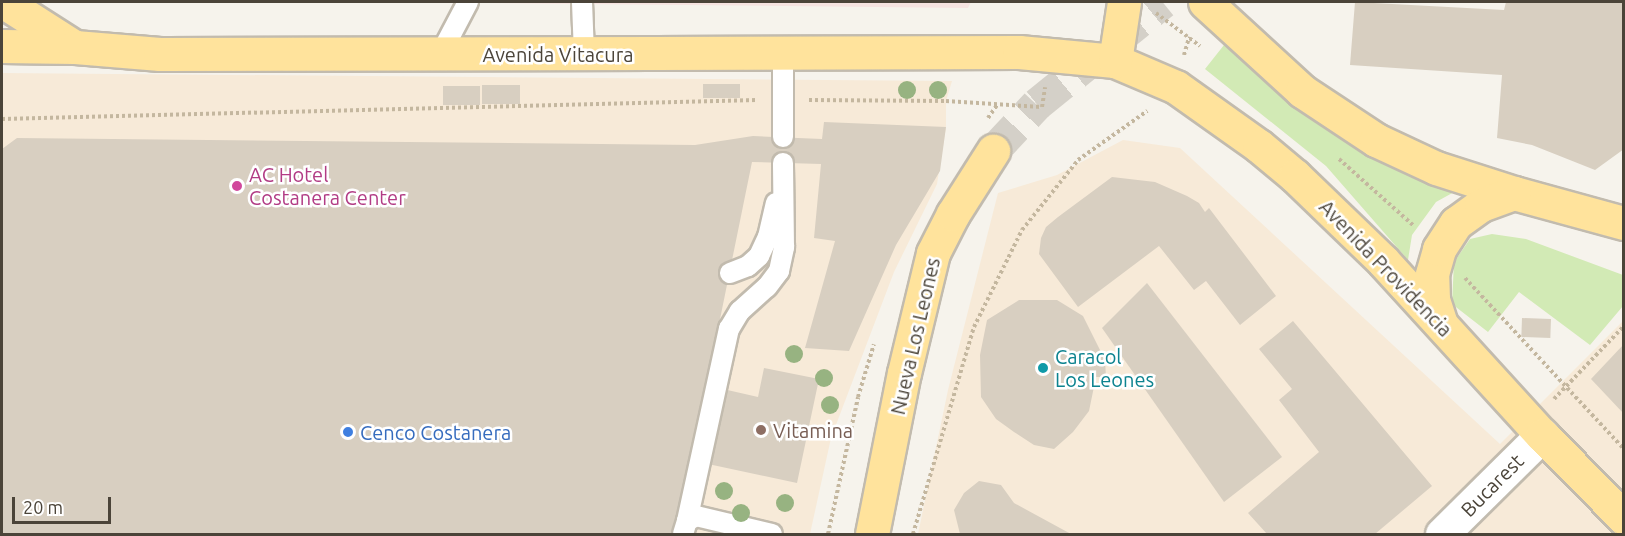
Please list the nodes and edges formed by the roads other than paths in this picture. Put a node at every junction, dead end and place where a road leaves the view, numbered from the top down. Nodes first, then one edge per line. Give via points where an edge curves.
1 (4, 2) edge
2 (468, 2) edge
3 (582, 2) edge
4 (1137, 5) edge
5 (1209, 6) edge
6 (2, 46) edge
7 (75, 47) junction
8 (783, 53) junction
9 (584, 54) junction
10 (440, 55) junction
11 (1115, 61) junction
12 (783, 137) dead end
13 (993, 151) tunnel mouth
14 (1514, 193) junction
15 (1623, 223) edge
16 (730, 273) dead end
17 (1441, 324) junction
18 (1537, 429) junction
19 (1623, 497) edge
20 (1623, 518) edge
21 (685, 528) edge
22 (772, 534) edge
23 (872, 534) edge
24 (1442, 534) edge

1 - 7 main road
2 - 10 lane
3 - 9 lane
4 - 11 main road
5 - 14 main road via 1302,91 1376,140 1436,168
6 - 7 main road, Avenida Vitacura
7 - 10 main road, Avenida Vitacura via 160,54
8 - 9 main road, Avenida Vitacura
8 - 11 main road, Avenida Vitacura via 1048,53
8 - 12 lane
9 - 10 main road, Avenida Vitacura
11 - 17 main road, Avenida Providencia via 1176,87 1259,146 1383,261
13 - 23 main road, Nueva Los Leones via 933,254 904,373
14 - 15 main road
14 - 17 main road via 1481,205 1456,224 1439,249 1432,274 1433,299
16 - 21 lane via 748,266 764,247 783,163 784,248 779,271 740,311 729,329
17 - 18 main road, Avenida Providencia
18 - 19 lane
18 - 20 main road, Avenida Providencia
18 - 24 street, Bucarest
21 - 22 lane via 696,516

